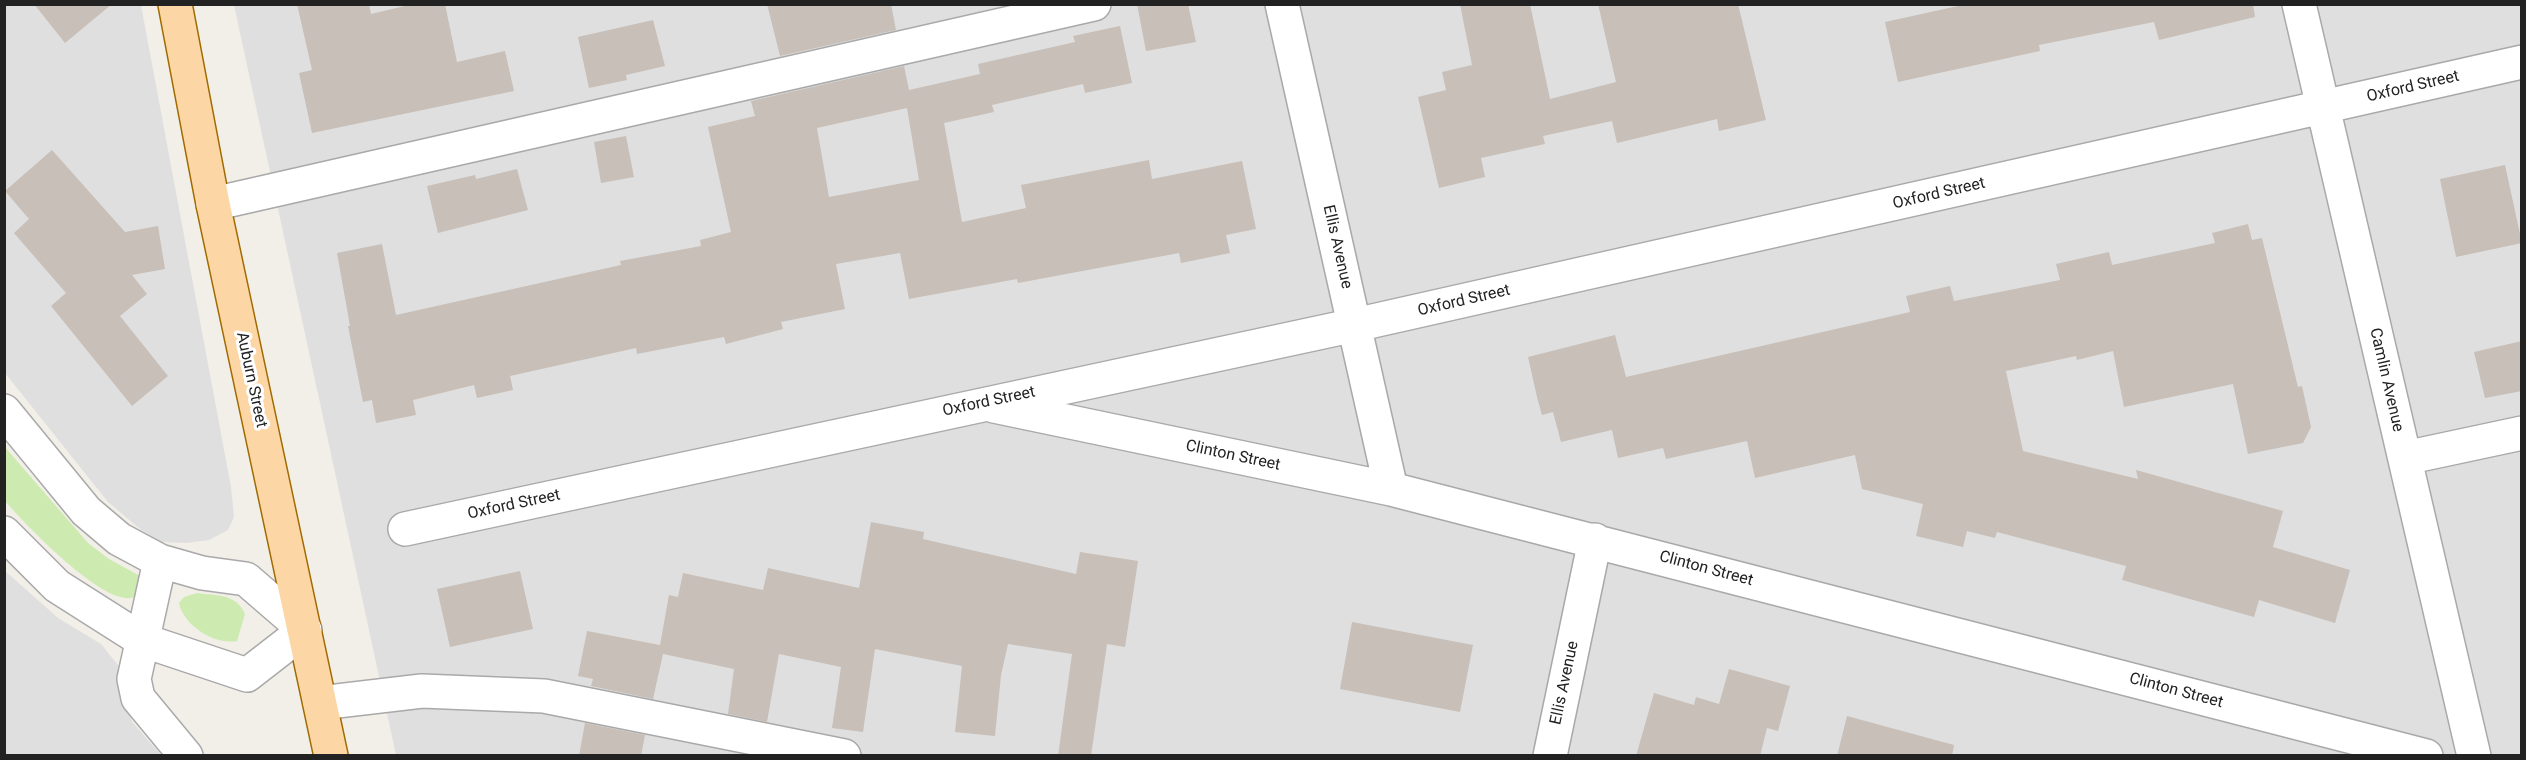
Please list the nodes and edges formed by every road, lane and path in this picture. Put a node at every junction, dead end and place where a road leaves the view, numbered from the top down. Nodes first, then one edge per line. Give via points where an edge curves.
1 (175, 4) edge
2 (1095, 4) edge
3 (1282, 4) edge
4 (2299, 4) edge
5 (2522, 62) edge
6 (2322, 108) junction
7 (213, 204) junction
8 (1355, 325) junction
9 (981, 404) junction
10 (4, 411) edge
11 (2522, 433) edge
12 (2405, 458) junction
13 (1391, 489) junction
14 (405, 529) dead end
15 (4, 532) edge
16 (1594, 540) junction
17 (160, 561) junction
18 (305, 630) junction
19 (142, 640) junction
20 (320, 703) junction
21 (186, 756) edge
22 (331, 756) edge
23 (844, 756) edge
24 (1550, 756) edge
25 (2426, 756) edge
26 (2474, 756) edge

1 - 7 main road, Auburn Street
2 - 7 street
3 - 8 street, Ellis Avenue
4 - 6 street, Camlin Avenue
5 - 6 street, Oxford Street
6 - 8 street, Oxford Street
6 - 12 street, Camlin Avenue
7 - 18 main road, Auburn Street
8 - 9 street, Oxford Street
8 - 13 street, Ellis Avenue
9 - 13 street, Clinton Street
9 - 14 street, Oxford Street
10 - 17 street via 86,511 119,539
11 - 12 street
12 - 26 street, Camlin Avenue
13 - 16 street, Clinton Street
15 - 19 street via 57,586
16 - 24 street, Ellis Avenue
16 - 25 street, Clinton Street
17 - 18 street via 202,573 246,579
17 - 19 street
18 - 19 street via 247,675
18 - 20 main road, Auburn Street
19 - 21 street via 134,679 138,698
20 - 22 main road, Auburn Street
20 - 23 street via 422,691 544,696

